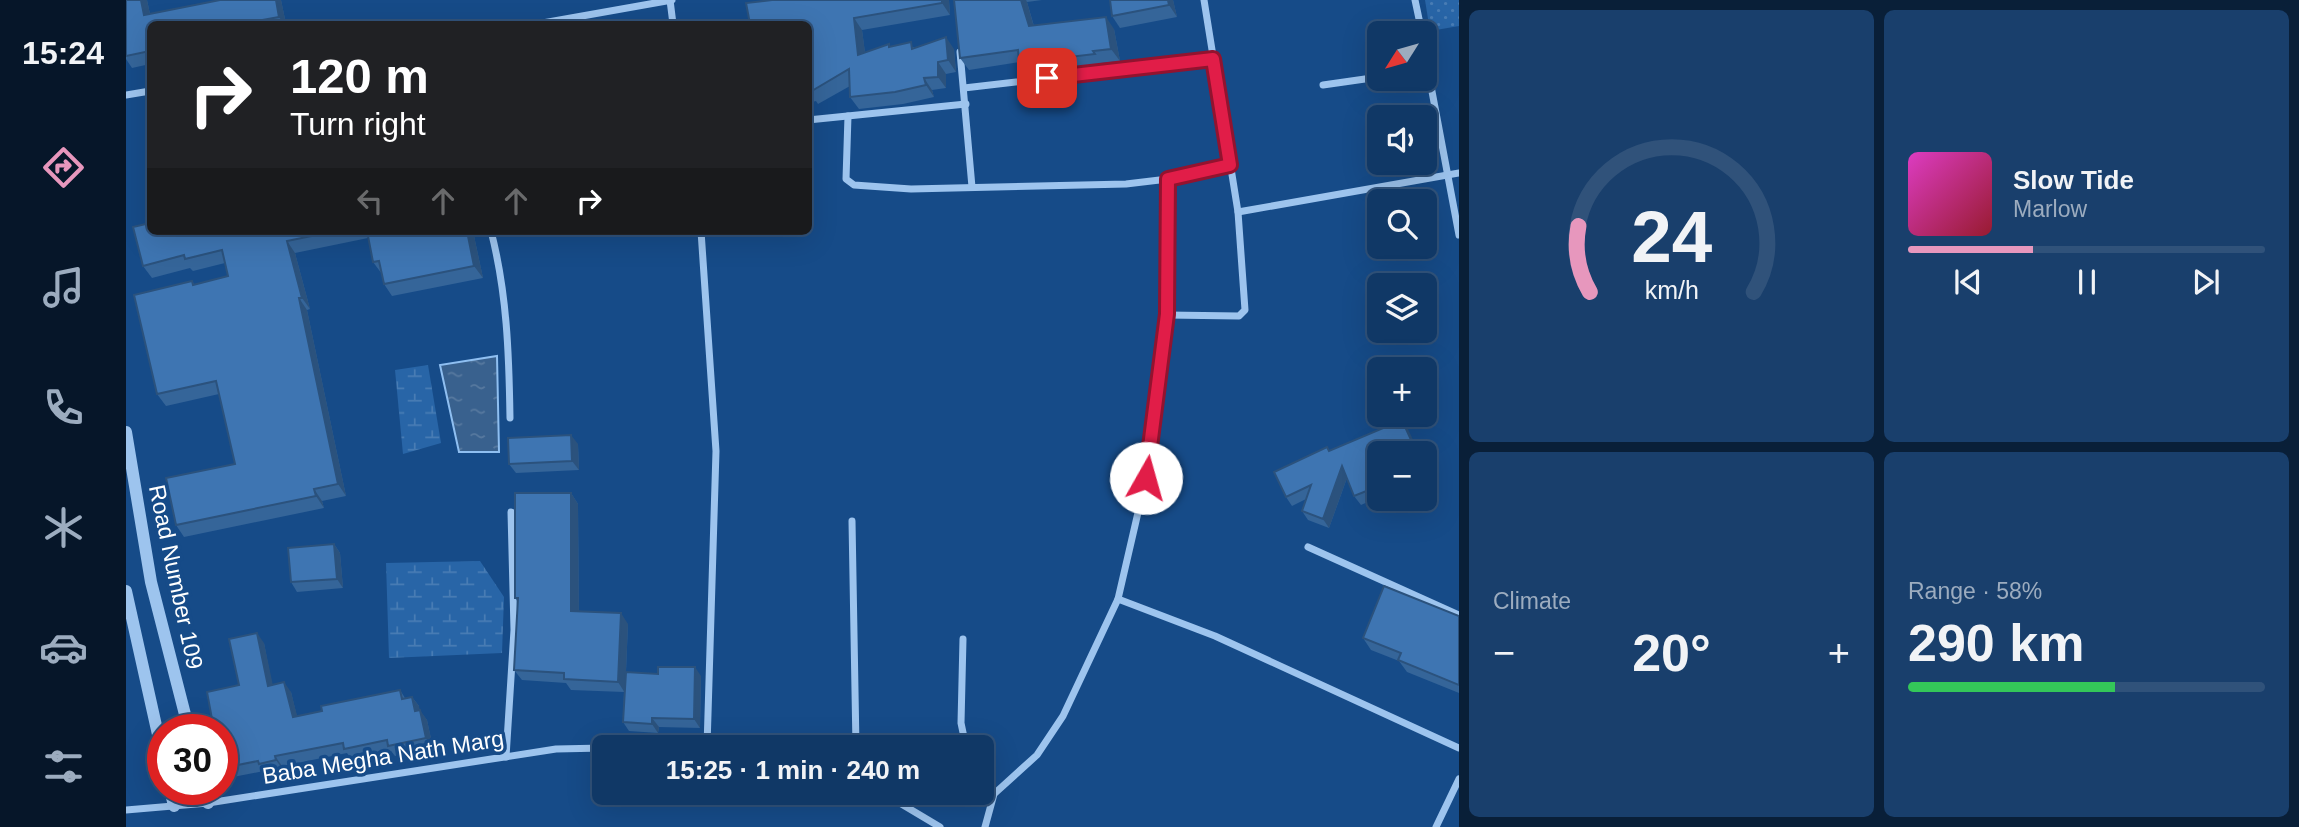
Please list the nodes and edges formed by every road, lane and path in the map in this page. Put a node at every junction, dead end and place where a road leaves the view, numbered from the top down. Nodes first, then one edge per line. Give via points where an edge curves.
1 (671, 0) edge
2 (1204, 0) edge
3 (1415, 0) edge
4 (554, 21) edge
5 (673, 21) edge
6 (1419, 21) edge
7 (959, 38) edge
8 (1213, 59) junction
9 (1367, 79) edge
10 (1323, 85) dead end
11 (964, 88) junction
12 (147, 91) edge
13 (1431, 91) edge
14 (126, 95) edge
15 (966, 104) junction
16 (848, 116) junction
17 (812, 120) edge
18 (1230, 165) junction
19 (1459, 173) edge
20 (1448, 175) junction
21 (1168, 179) junction
22 (972, 187) junction
23 (1238, 212) junction
24 (492, 235) edge
25 (701, 235) edge
26 (1459, 235) edge
27 (1167, 314) junction
28 (510, 418) dead end
29 (126, 432) edge
30 (511, 512) dead end
31 (852, 521) dead end
32 (1308, 547) dead end
33 (126, 591) edge
34 (1118, 599) junction
35 (1459, 615) edge
36 (962, 639) dead end
37 (153, 714) edge
38 (185, 714) edge
39 (707, 735) edge
40 (856, 735) edge
41 (964, 735) edge
42 (592, 748) edge
43 (1459, 748) edge
44 (506, 757) junction
45 (1459, 779) edge
46 (994, 794) edge
47 (238, 798) edge
48 (185, 805) edge
49 (903, 805) edge
50 (991, 805) edge
51 (174, 806) joint
52 (126, 810) edge
53 (940, 827) edge
54 (985, 827) edge
55 (1436, 827) edge

1 - 4 street
1 - 5 street
2 - 8 street
3 - 6 street
7 - 11 street
8 - 11 street
8 - 18 street
9 - 10 street
11 - 15 street
12 - 14 street
13 - 20 street
15 - 16 street
15 - 22 street
16 - 17 street
16 - 22 street via 849,183 911,190
18 - 21 street
18 - 23 street
19 - 20 street
20 - 23 street
20 - 26 street
21 - 22 street
21 - 27 street
23 - 27 street via 1243,314
24 - 28 street via 508,332
25 - 39 street via 716,451
27 - 34 street via 1146,478
29 - 38 street, Road Number 109 via 151,582
30 - 44 street via 514,630
31 - 40 street
32 - 35 street
33 - 37 street
34 - 43 street via 1215,636
34 - 46 street via 1049,738
36 - 41 street
42 - 44 street, Baba Megha Nath Marg
44 - 47 street, Baba Megha Nath Marg
45 - 55 street
48 - 51 street, Baba Megha Nath Marg
49 - 53 street
50 - 54 street
51 - 52 street, Baba Megha Nath Marg

